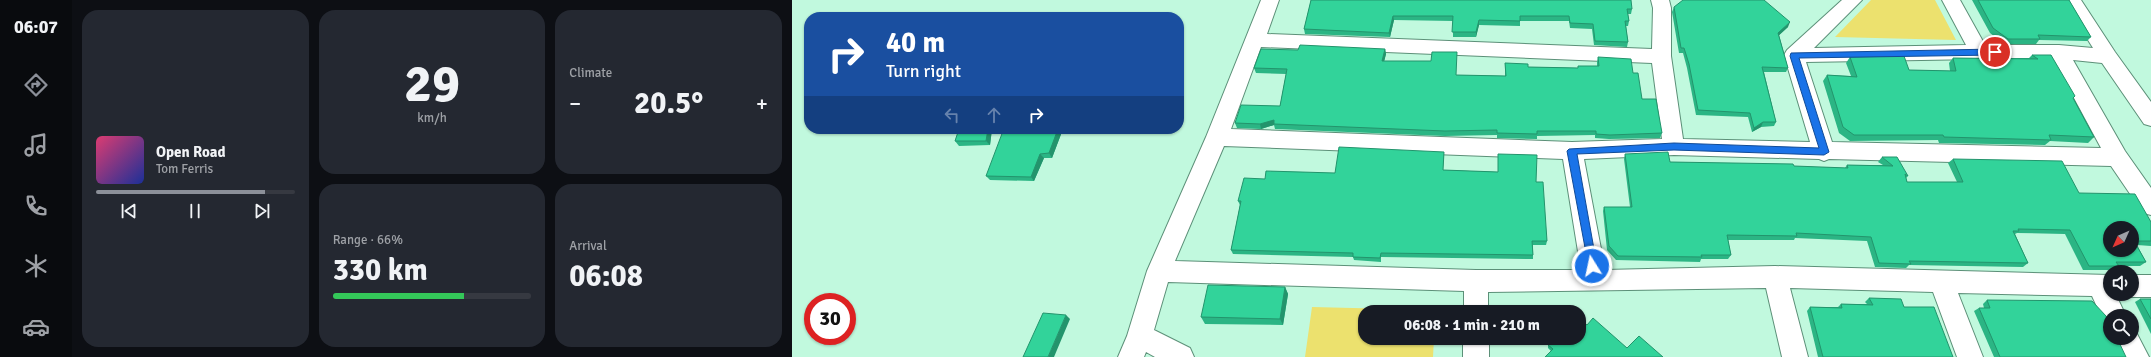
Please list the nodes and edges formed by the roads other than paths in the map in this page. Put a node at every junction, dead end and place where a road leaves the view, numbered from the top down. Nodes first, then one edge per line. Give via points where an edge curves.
1 (1270, 0) edge
2 (1853, 0) edge
3 (1951, 0) edge
4 (2072, 0) edge
5 (1665, 3) edge
6 (1256, 40) junction
7 (1979, 52) junction
8 (2059, 52) junction
9 (1661, 56) junction
10 (1794, 56) junction
11 (2108, 56) junction
12 (2151, 118) edge
13 (1218, 137) junction
14 (1674, 147) junction
15 (1572, 151) junction
16 (1824, 152) junction
17 (2117, 157) junction
18 (2151, 206) edge
19 (1159, 271) junction
20 (1775, 277) junction
21 (1476, 281) junction
22 (1595, 281) junction
23 (1942, 282) junction
24 (2103, 286) edge
25 (2139, 286) edge
26 (2151, 286) edge
27 (1476, 305) edge
28 (1476, 345) edge
29 (2130, 345) edge
30 (1135, 346) edge
31 (1181, 357) edge
32 (1476, 357) edge
33 (1795, 357) edge
34 (1970, 357) edge
35 (2136, 357) edge

1 - 6 street
2 - 10 street
3 - 7 street
4 - 11 street
5 - 9 street
6 - 9 street
6 - 13 street
7 - 8 street
7 - 10 street
8 - 11 street
8 - 17 street
9 - 14 street
10 - 16 street
11 - 12 street
13 - 15 street
13 - 19 street
14 - 15 street
14 - 16 street
15 - 22 street
16 - 17 street
17 - 18 street
19 - 21 street
19 - 30 street
20 - 22 street
20 - 23 street
20 - 33 street
21 - 22 street
21 - 27 street
23 - 24 street
23 - 34 street
25 - 26 street
28 - 32 street
29 - 35 street
30 - 31 street

